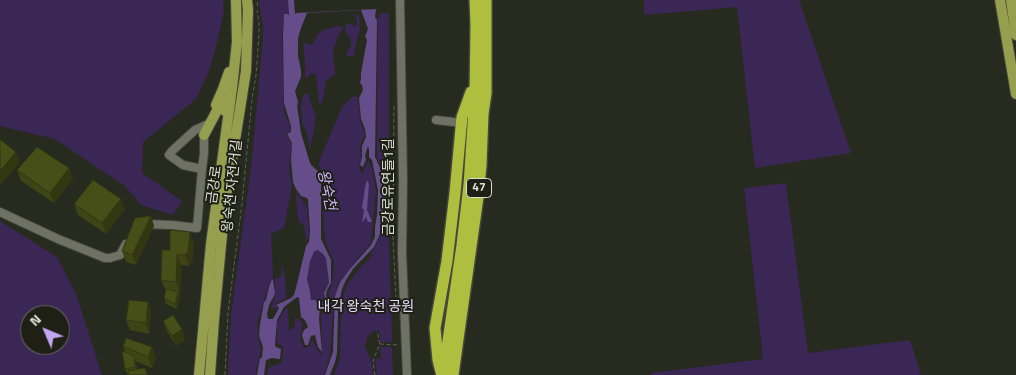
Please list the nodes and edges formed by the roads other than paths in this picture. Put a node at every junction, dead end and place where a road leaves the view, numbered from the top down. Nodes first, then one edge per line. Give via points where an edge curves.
1 (240, 0) edge
2 (400, 0) edge
3 (475, 0) edge
4 (486, 0) edge
5 (1007, 1) edge
6 (1016, 36) edge
7 (476, 78) junction
8 (1016, 94) edge
9 (436, 120) dead end
10 (462, 123) junction
11 (205, 130) junction
12 (202, 169) junction
13 (0, 212) edge
14 (64, 232) dead end
15 (58, 239) junction
16 (211, 244) junction
17 (199, 375) edge
18 (210, 375) edge
19 (407, 375) edge
20 (443, 375) edge
21 (453, 375) edge

1 - 11 main road via 228,76
1 - 16 main road, 금강로
1 - 18 main road, 금강로 via 248,10 246,71 225,203
2 - 19 street, 금강로유연들1길 via 402,254
3 - 7 highway, 47
4 - 21 highway, 47 via 486,93 481,165
5 - 6 main road
5 - 8 main road
7 - 10 highway
7 - 20 highway, 47 via 469,185
9 - 10 street
10 - 20 highway via 448,251 435,328
11 - 12 street
11 - 12 street via 195,130 169,155 184,165
11 - 16 main road via 222,101 226,101
12 - 15 street via 197,228 142,223 133,230 120,254 110,258
13 - 15 street
14 - 15 street
16 - 17 main road, 금강로

